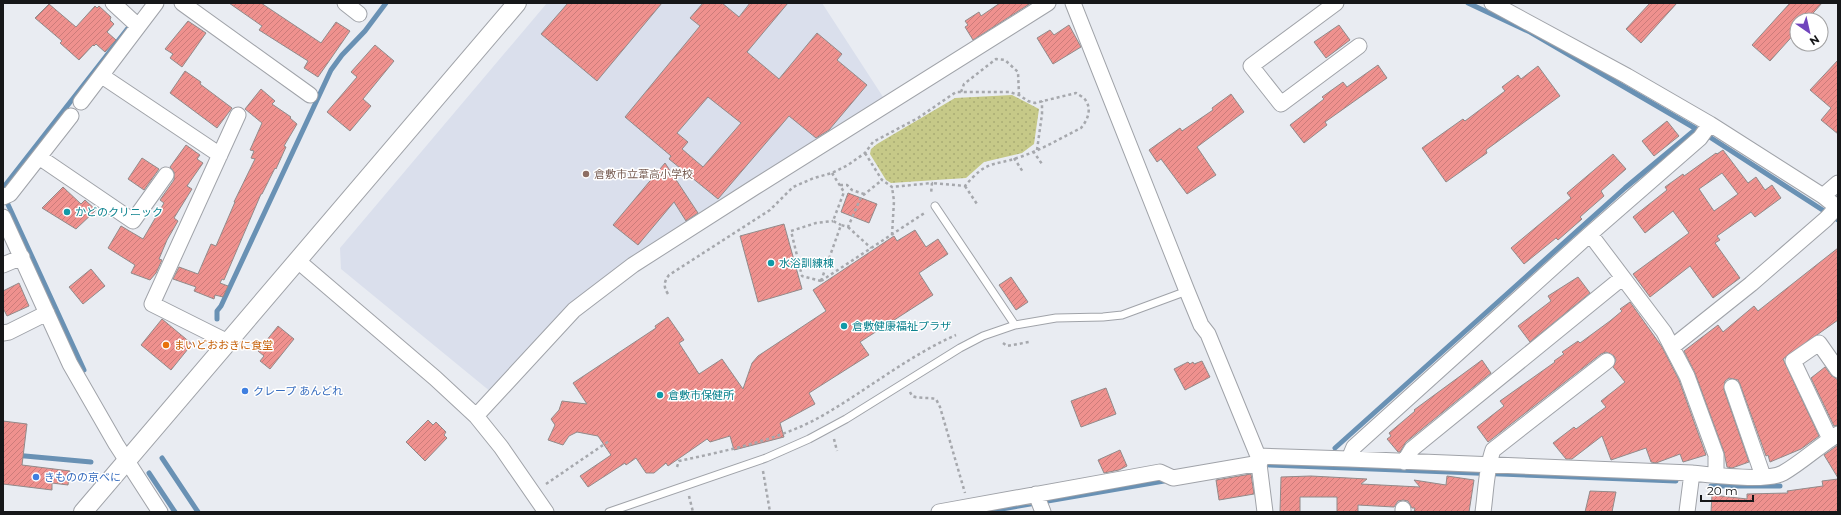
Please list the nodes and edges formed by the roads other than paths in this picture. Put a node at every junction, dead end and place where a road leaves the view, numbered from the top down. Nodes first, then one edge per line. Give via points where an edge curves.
1 (113, 3) edge
2 (156, 3) edge
3 (182, 3) edge
4 (345, 3) edge
5 (517, 3) edge
6 (1048, 3) edge
7 (1072, 3) edge
8 (1336, 3) edge
9 (1492, 3) edge
10 (359, 14) dead end
11 (135, 23) junction
12 (1359, 46) dead end
13 (102, 76) junction
14 (310, 95) dead end
15 (81, 102) dead end
16 (238, 115) dead end
17 (71, 116) dead end
18 (1705, 131) junction
19 (220, 155) junction
20 (39, 157) junction
21 (166, 175) dead end
22 (1838, 183) edge
23 (5, 196) edge
24 (1823, 196) junction
25 (935, 206) road end
26 (1833, 211) edge
27 (3, 216) edge
28 (1590, 234) junction
29 (22, 257) junction
30 (298, 262) junction
31 (3, 265) edge
32 (1622, 278) junction
33 (1187, 291) junction
34 (47, 313) junction
35 (1016, 325) junction
36 (3, 334) edge
37 (228, 342) junction
38 (1672, 347) junction
39 (1607, 361) dead end
40 (1838, 370) edge
41 (1732, 387) dead end
42 (476, 416) junction
43 (1834, 437) edge
44 (1349, 459) junction
45 (1259, 460) junction
46 (127, 461) junction
47 (1404, 462) junction
48 (1488, 472) junction
49 (1692, 473) junction
50 (1716, 475) junction
51 (1763, 476) junction
52 (1039, 502) edge
53 (83, 512) edge
54 (160, 512) edge
55 (546, 512) edge
56 (609, 512) edge
57 (939, 512) edge
58 (1266, 512) edge
59 (1483, 512) edge
60 (1687, 512) edge

1 - 11 street
2 - 11 street
3 - 14 street
4 - 10 street
5 - 30 street
6 - 42 street via 633,265 574,310
7 - 33 street
8 - 12 street via 1251,66 1281,104
9 - 18 street via 1628,76
11 - 13 street
13 - 15 street
13 - 19 street
16 - 19 street
17 - 20 street
18 - 24 street
18 - 28 street
19 - 37 street via 152,304
20 - 21 street via 133,221
20 - 23 street
22 - 24 street
24 - 26 street
25 - 35 lane
26 - 38 street via 1751,284
27 - 29 street
28 - 32 street
28 - 44 street via 1354,447
29 - 31 street
29 - 34 street
30 - 37 street
30 - 42 street
32 - 38 street via 1664,332
32 - 47 street via 1412,449
33 - 35 lane via 1122,315 1056,318
33 - 45 street via 1201,325 1208,334
34 - 36 street
34 - 46 street via 70,364
35 - 56 lane via 983,336 960,348 809,439 766,458
37 - 46 street
38 - 50 street via 1687,376 1716,455
39 - 48 street via 1493,450
40 - 43 street via 1819,344 1793,361
41 - 51 street
42 - 55 street via 502,447
43 - 51 street via 1782,474
44 - 45 street
44 - 47 street
45 - 52 street via 1173,478 1160,472
45 - 58 street
46 - 53 street
46 - 54 street
47 - 48 street
48 - 49 street
48 - 59 street
49 - 50 street
49 - 60 street
50 - 51 street
52 - 57 street via 969,506

